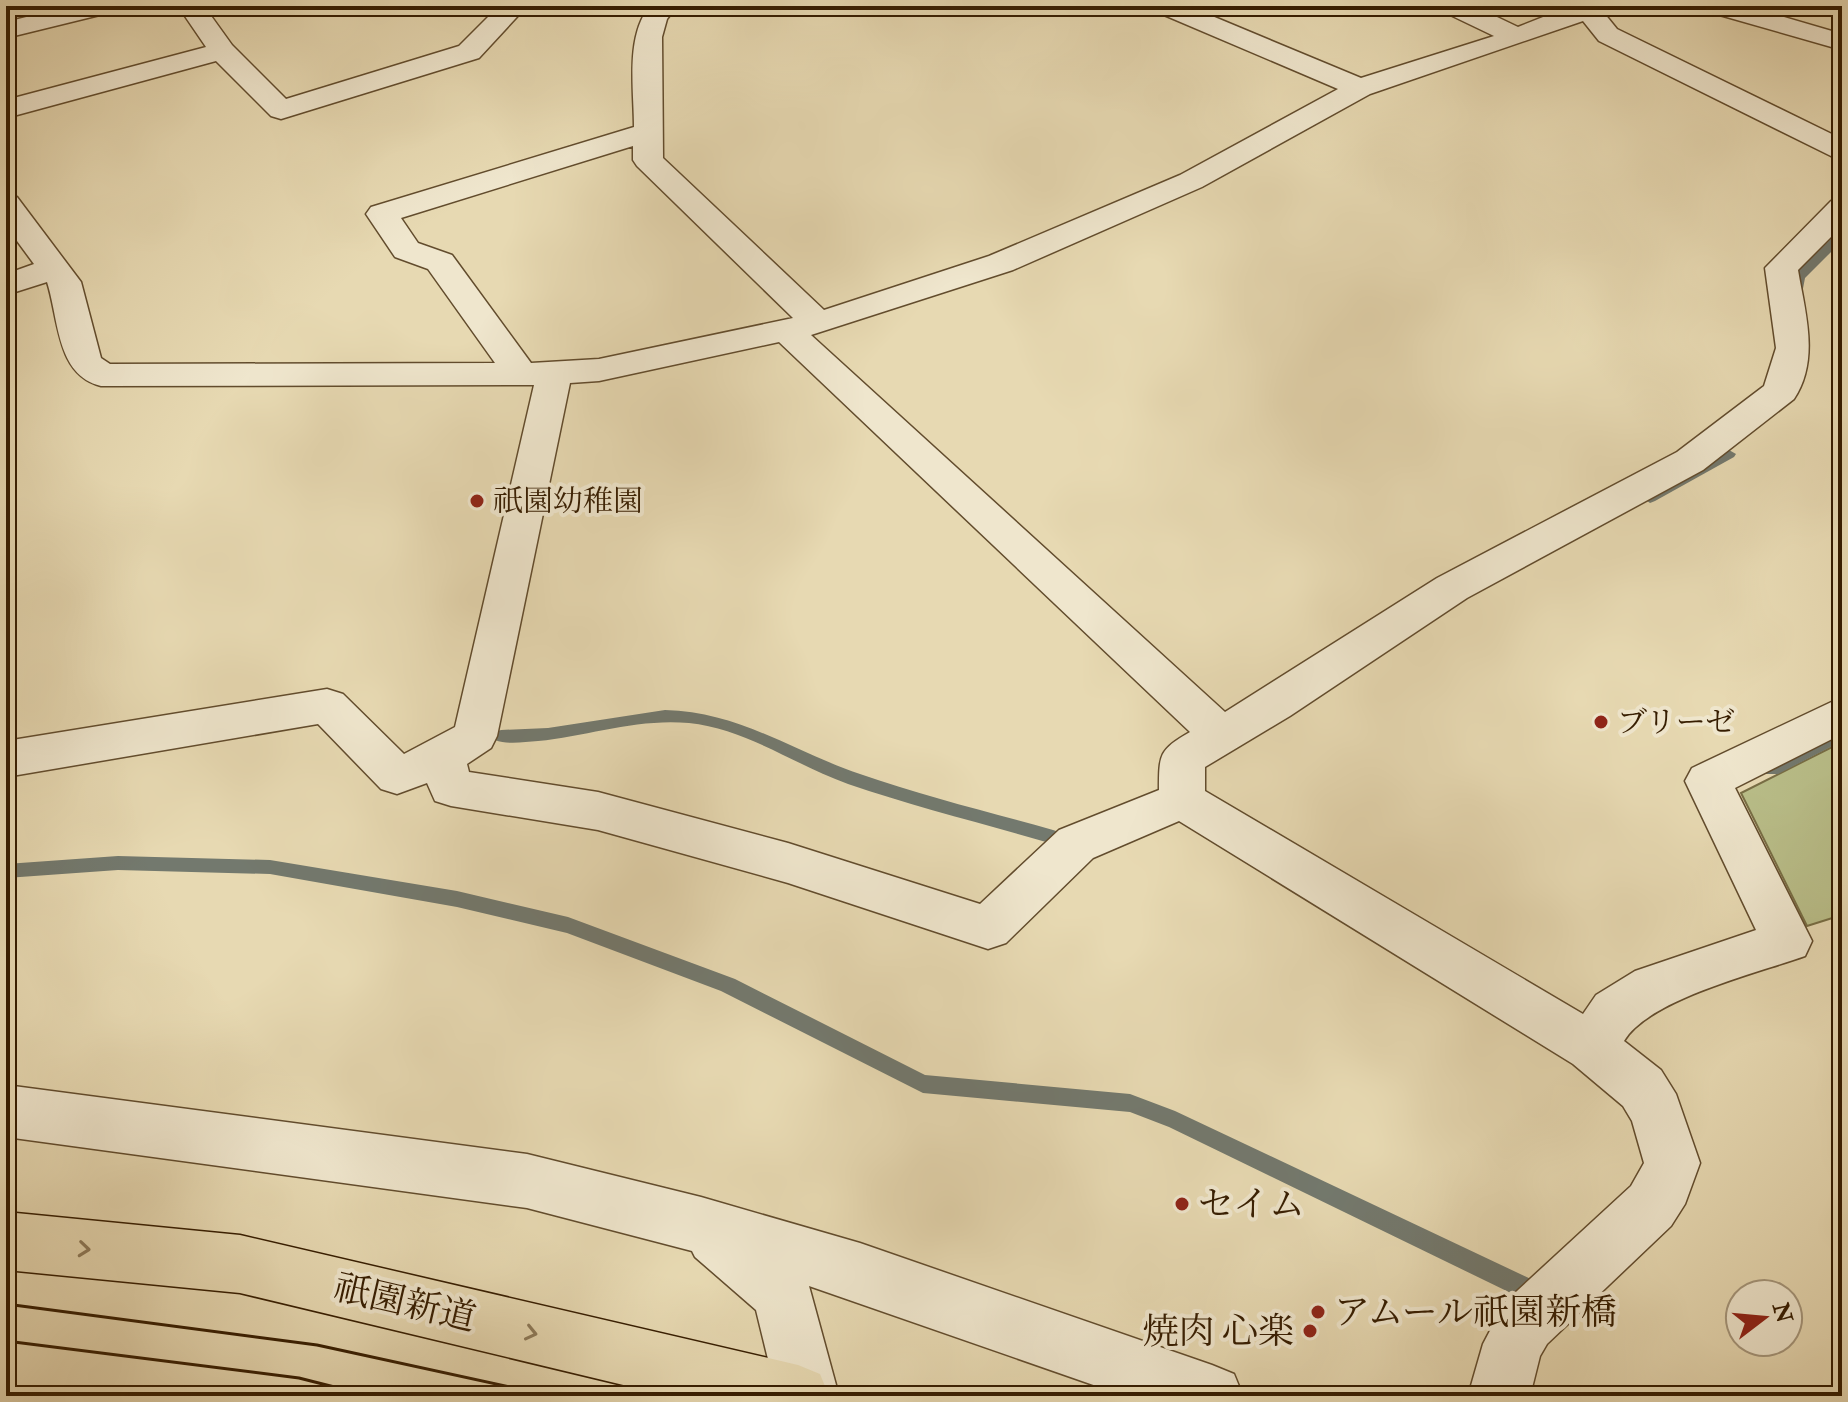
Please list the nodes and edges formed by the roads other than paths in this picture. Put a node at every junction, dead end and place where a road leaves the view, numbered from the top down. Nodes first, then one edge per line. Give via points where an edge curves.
1 (103, 6) edge
2 (191, 6) edge
3 (514, 6) edge
4 (664, 6) edge
5 (1166, 6) edge
6 (1453, 6) edge
7 (1718, 6) edge
8 (1590, 8) edge
9 (6, 30) edge
10 (1517, 37) junction
11 (1842, 42) edge
12 (222, 51) junction
13 (1360, 88) junction
14 (6, 109) edge
15 (648, 132) junction
16 (1842, 150) edge
17 (6, 204) edge
18 (1842, 208) edge
19 (54, 268) junction
20 (6, 285) edge
21 (802, 326) junction
22 (537, 374) junction
23 (1842, 714) edge
24 (1222, 735) junction
25 (442, 757) junction
26 (6, 759) edge
27 (1182, 800) junction
28 (1592, 1047) junction
29 (6, 1111) edge
30 (701, 1225) junction
31 (6, 1241) edge
32 (798, 1396) edge
33 (808, 1396) edge
34 (1212, 1396) edge
35 (1499, 1396) edge

1 - 9 street
2 - 12 street
3 - 12 street via 469,52 281,110
4 - 15 street via 649,37
5 - 13 street
6 - 10 street
7 - 11 street
8 - 10 street
8 - 16 street via 1608,35
10 - 13 street
12 - 14 street
13 - 21 street via 1191,181 1001,263
15 - 21 street via 648,160
15 - 22 street via 382,214 406,250 440,262
17 - 19 street
18 - 24 street via 1781,268 1793,348 1781,391 1690,461 1452,588
19 - 20 street
19 - 22 street via 64,282 85,362 101,375
21 - 22 street via 599,370
21 - 24 street
22 - 25 street via 475,736
23 - 28 street via 1708,781 1787,941 1653,987 1614,1011
24 - 27 street via 1182,759
25 - 26 street via 397,776 327,706
25 - 27 street via 451,788 598,811 788,863 988,928 1076,844
27 - 28 street
28 - 35 street via 1642,1088 1657,1112 1672,1163 1651,1206 1526,1323 1513,1344
29 - 30 street via 527,1181
30 - 33 street via 782,1293
30 - 34 street via 860,1272
31 -> 32 highway, 祇園新道 via 240,1264

